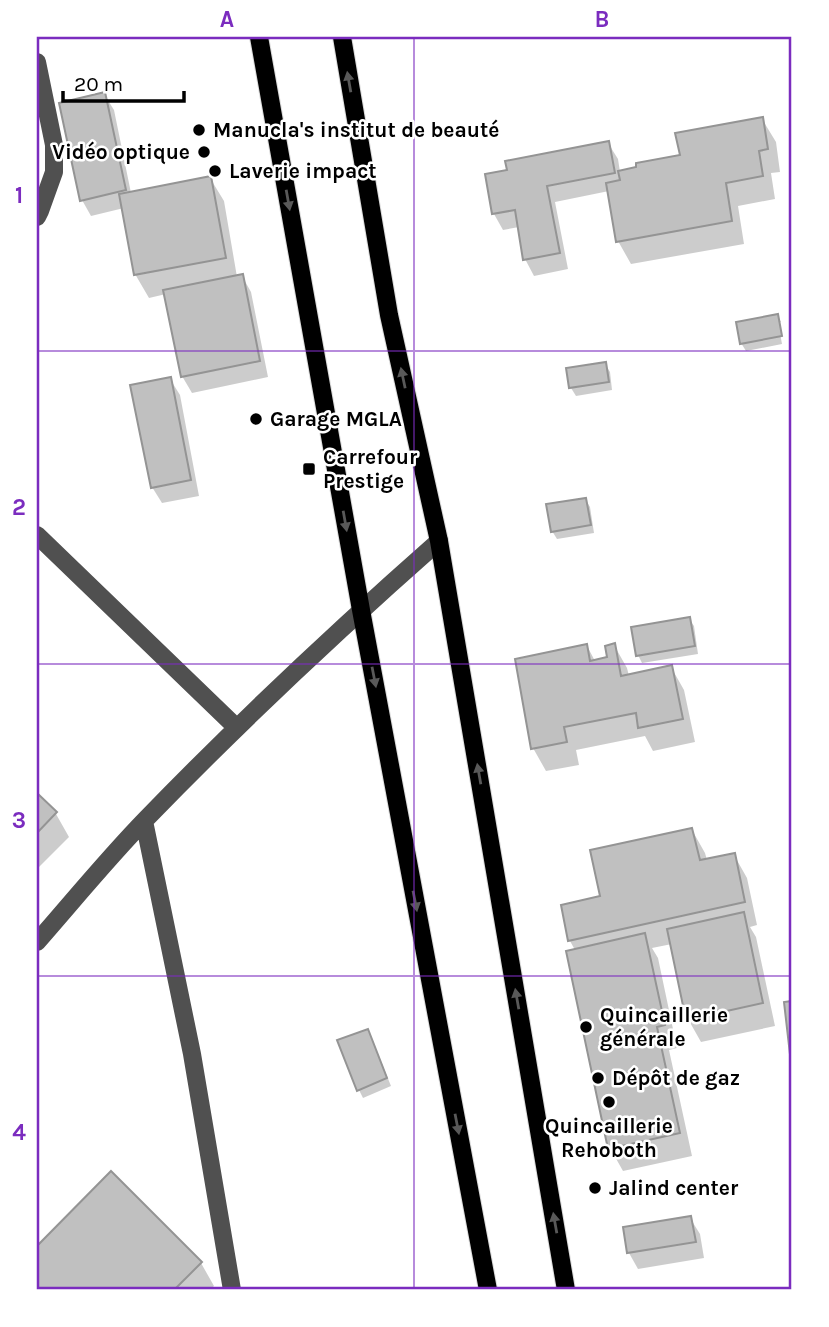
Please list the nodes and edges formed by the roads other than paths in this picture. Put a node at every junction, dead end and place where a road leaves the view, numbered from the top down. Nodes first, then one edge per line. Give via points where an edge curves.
1 (260, 37) edge
2 (341, 37) edge
3 (37, 62) edge
4 (37, 217) edge
5 (37, 535) edge
6 (439, 541) junction
7 (361, 610) junction
8 (237, 728) junction
9 (144, 821) junction
10 (37, 942) edge
11 (232, 1290) edge
12 (488, 1290) edge
13 (566, 1290) edge

1 -> 7 main road
6 -> 2 main road via 389,315
3 - 4 street via 54,145 54,172
5 - 8 street
6 - 7 street
13 -> 6 main road
7 - 8 street
7 -> 12 main road
8 - 9 street
9 - 10 street
9 - 11 street via 192,1054

